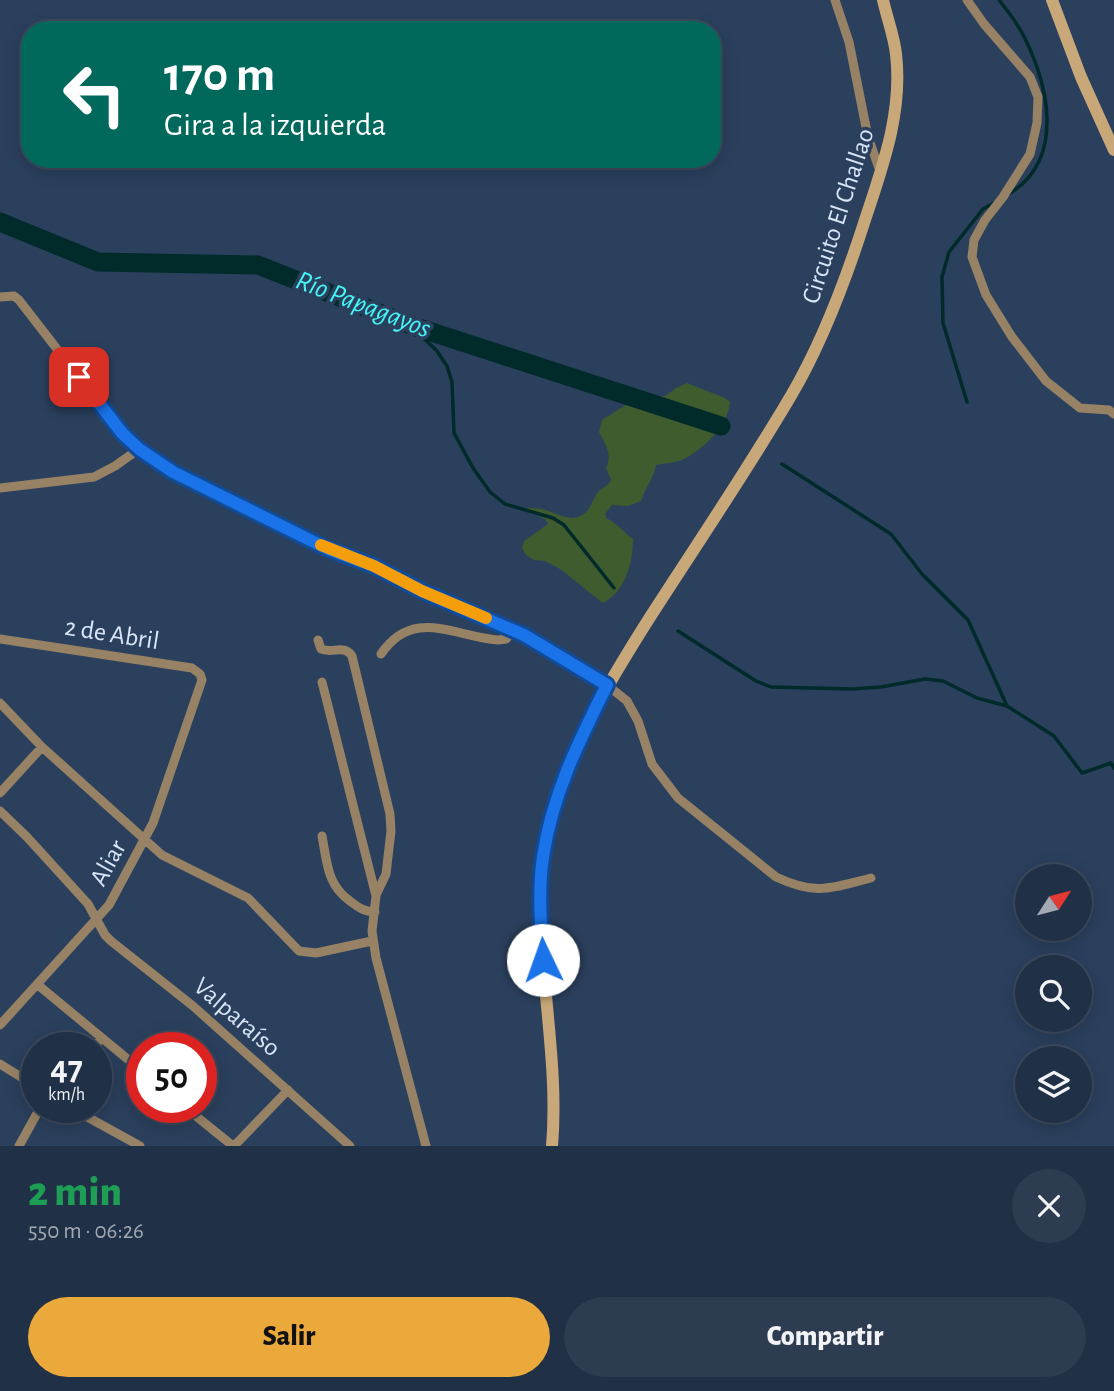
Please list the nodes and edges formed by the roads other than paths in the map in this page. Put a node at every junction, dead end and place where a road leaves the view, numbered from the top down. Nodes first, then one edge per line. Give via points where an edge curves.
1 (835, 0) edge
2 (883, 0) edge
3 (967, 0) edge
4 (1052, 0) edge
5 (1114, 150) edge
6 (881, 173) junction
7 (0, 296) edge
8 (1114, 414) edge
9 (139, 449) junction
10 (0, 488) edge
11 (514, 631) junction
12 (0, 639) edge
13 (318, 640) dead end
14 (381, 654) dead end
15 (322, 682) dead end
16 (607, 685) junction
17 (200, 690) joint
18 (0, 703) edge
19 (42, 747) junction
20 (0, 793) edge
21 (0, 811) edge
22 (322, 836) dead end
23 (145, 841) junction
24 (871, 878) dead end
25 (376, 896) junction
26 (375, 912) junction
27 (98, 920) junction
28 (372, 941) junction
29 (38, 985) junction
30 (0, 1025) edge
31 (95, 1032) edge
32 (112, 1046) edge
33 (126, 1058) edge
34 (0, 1064) edge
35 (21, 1077) edge
36 (288, 1090) junction
37 (32, 1123) edge
38 (98, 1123) edge
39 (205, 1123) edge
40 (19, 1146) edge
41 (139, 1146) edge
42 (233, 1146) edge
43 (350, 1146) edge
44 (426, 1146) edge
45 (552, 1146) edge

1 - 6 street
2 - 6 main road, Circuito El Challao via 896,52 898,85
3 - 8 street via 1030,76 1038,96 1030,154 985,220 974,240 972,257 986,295 1046,381 1080,408
4 - 5 main road
6 - 16 main road, Circuito El Challao via 846,280 790,397
7 - 9 street via 19,300
9 - 10 street via 94,477
9 - 11 street via 173,472 321,546
11 - 14 street via 498,640 440,628 415,628 396,635
11 - 16 street
12 - 17 street, 2 de Abril via 192,668 200,674
13 - 25 street via 321,649 341,649 352,656 388,802 390,846 386,874
15 - 25 street
16 - 24 street via 627,701 652,764 678,799 776,877 813,890
16 - 45 main road, Circuito El Challao via 556,798 542,860 541,933 555,1094
17 - 23 street, Aliar
18 - 19 street
19 - 20 street
19 - 23 street
21 - 27 street, Valparaíso
22 - 26 street via 332,884 358,907
23 - 27 street, Aliar
23 - 28 street via 162,855 248,898 299,951 316,953
25 - 26 street
26 - 28 street
27 - 29 street, Aliar
27 - 36 street, Valparaíso via 111,941
28 - 44 street
29 - 30 street, Aliar
29 - 31 street
32 - 33 street
34 - 35 street
36 - 42 street
36 - 43 street, Valparaíso
37 - 40 street
38 - 41 street
39 - 42 street

